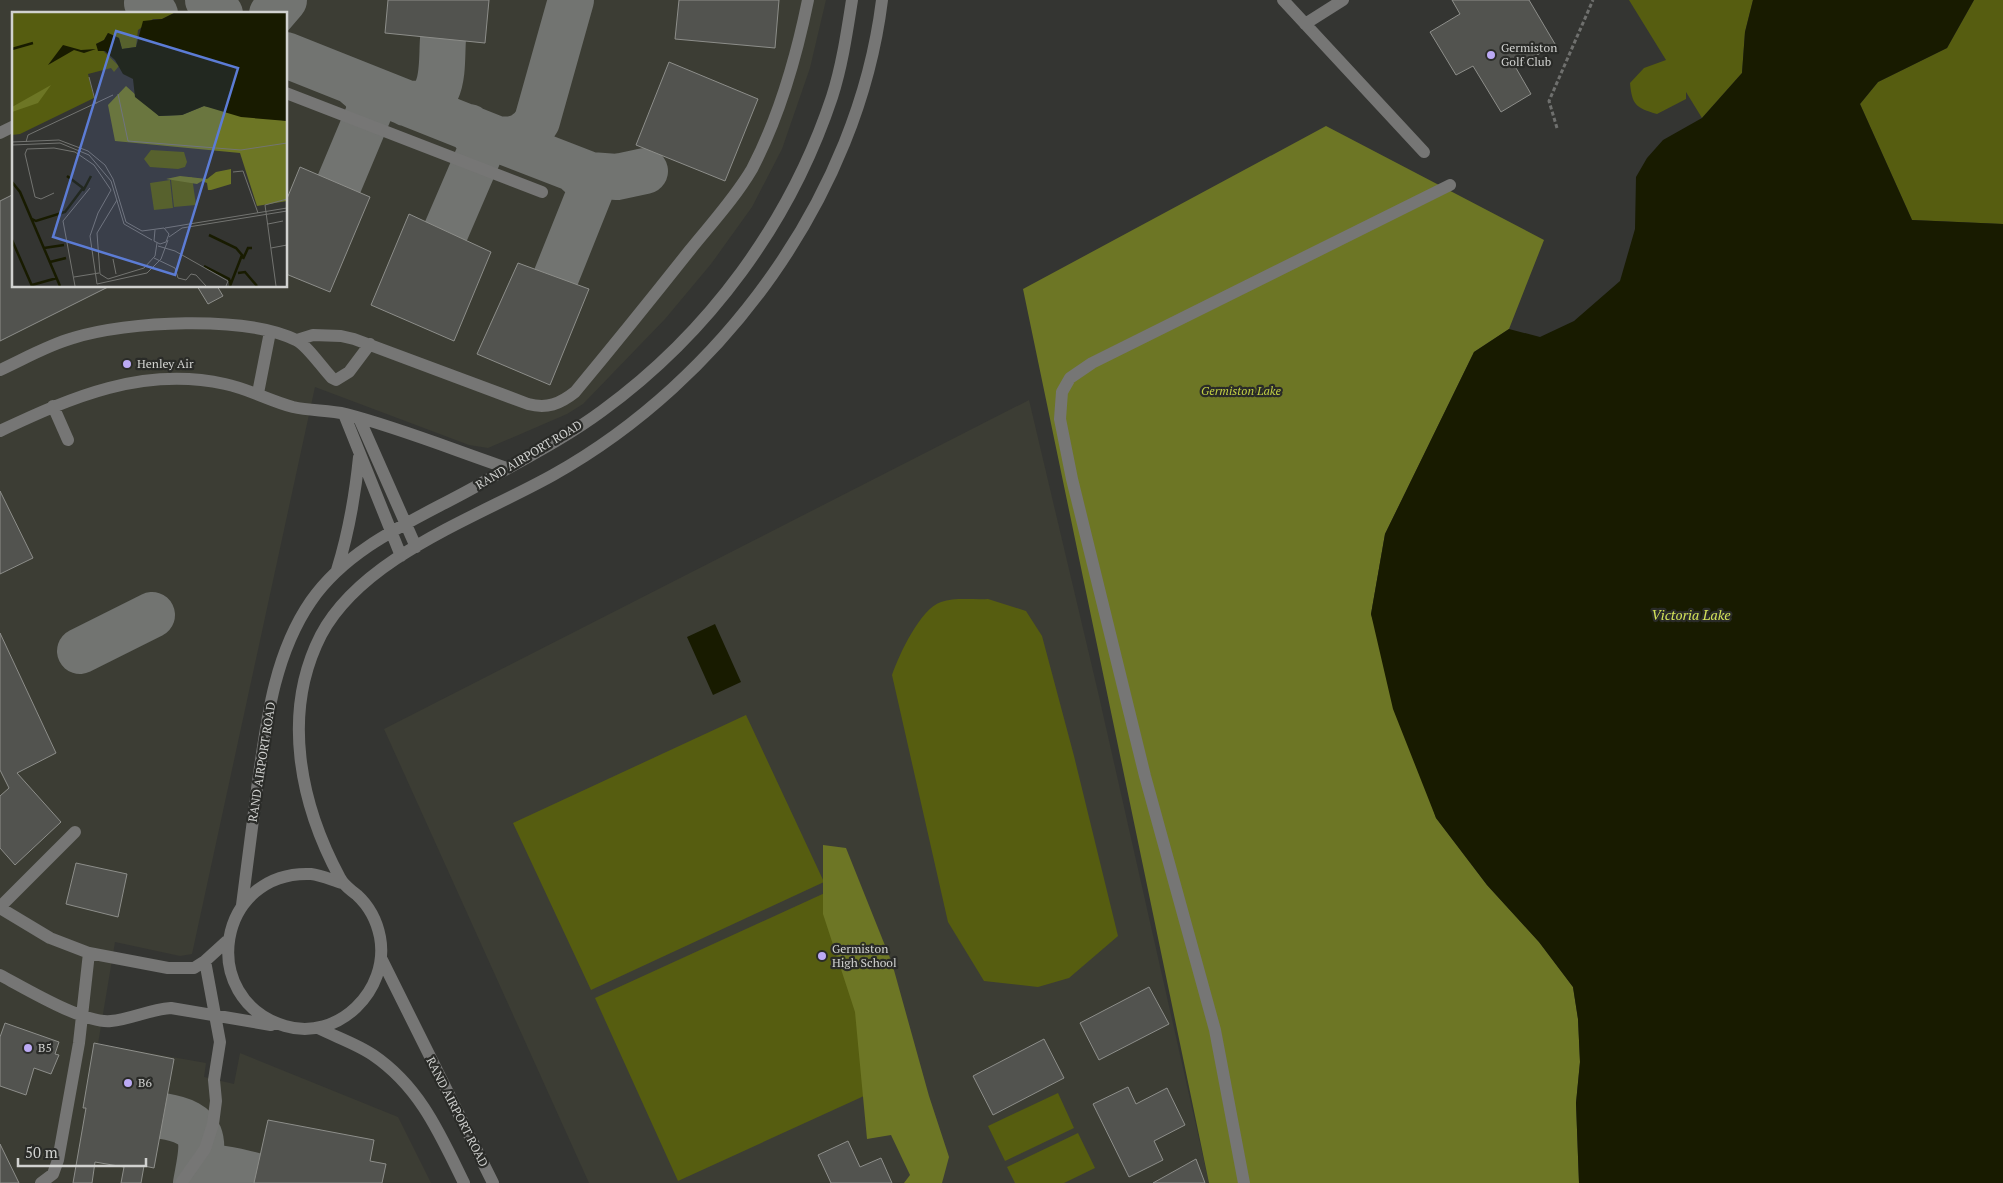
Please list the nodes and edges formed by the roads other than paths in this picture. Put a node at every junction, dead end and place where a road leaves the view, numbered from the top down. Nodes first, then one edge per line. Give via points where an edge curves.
1 (808, 0) edge
2 (852, 0) edge
3 (882, 0) edge
4 (1283, 0) edge
5 (1343, 0) edge
6 (1305, 24) junction
7 (288, 94) edge
8 (12, 127) edge
9 (0, 133) edge
10 (1424, 152) dead end
11 (1450, 186) dead end
12 (542, 192) dead end
13 (270, 332) junction
14 (297, 340) junction
15 (370, 344) junction
16 (0, 370) edge
17 (258, 393) junction
18 (53, 406) junction
19 (344, 414) junction
20 (359, 418) junction
21 (0, 431) edge
22 (68, 440) dead end
23 (359, 455) junction
24 (507, 468) junction
25 (405, 524) junction
26 (390, 533) junction
27 (416, 547) junction
28 (401, 556) junction
29 (337, 570) junction
30 (75, 832) dead end
31 (342, 883) junction
32 (242, 905) junction
33 (0, 908) edge
34 (227, 941) junction
35 (89, 953) junction
36 (382, 960) junction
37 (205, 962) junction
38 (0, 975) edge
39 (81, 1016) junction
40 (216, 1016) junction
41 (288, 1027) junction
42 (318, 1028) junction
43 (41, 1183) edge
44 (180, 1183) edge
45 (464, 1183) edge
46 (493, 1183) edge
47 (1244, 1183) edge

1 - 15 street via 790,77 751,170 724,209 565,400 545,407 528,404
2 - 24 street, RAND AIRPORT ROAD via 829,105 774,226 746,266 712,309 660,365 600,412
3 - 27 street, RAND AIRPORT ROAD via 849,130 823,190 779,266 730,331 683,379 590,454
4 - 6 street
5 - 6 street
6 - 10 street
7 - 12 street
8 - 9 street
11 - 47 street via 1092,363 1070,378 1062,392 1060,419 1072,479 1145,776 1215,1030
13 - 14 street
13 - 16 street via 198,323 109,330 73,338
13 - 17 street
14 - 15 street via 314,335 341,336
14 - 15 street via 336,380 349,372
17 - 18 street via 223,384 156,380 103,388
17 - 19 street via 295,408
18 - 21 street
18 - 22 street
19 - 20 street
19 - 23 street
20 - 24 street
20 - 25 street
23 - 26 street
23 - 29 street via 355,500
24 - 25 street, RAND AIRPORT ROAD
25 - 26 street, RAND AIRPORT ROAD
25 - 27 street
26 - 28 street
26 - 29 street, RAND AIRPORT ROAD
27 - 28 street, RAND AIRPORT ROAD
28 - 31 street, RAND AIRPORT ROAD via 362,582 338,608 320,638 302,689 298,736 302,774 314,820
29 - 32 street, RAND AIRPORT ROAD via 298,621 275,683 261,760
30 - 33 street
31 - 32 street, RAND AIRPORT ROAD via 316,874 288,875 262,886
31 - 36 street, RAND AIRPORT ROAD via 360,897 373,916
32 - 34 street, RAND AIRPORT ROAD via 232,922
33 - 35 street via 50,938
34 - 37 street
34 - 41 street, RAND AIRPORT ROAD via 229,970 241,996 262,1016
35 - 37 street via 185,970
35 - 39 street
36 - 42 street, RAND AIRPORT ROAD via 375,984 361,1005 341,1020
36 - 46 street, RAND AIRPORT ROAD
37 - 40 street
38 - 39 street
39 - 40 street via 101,1022 172,1008
39 - 43 street via 58,1160 53,1174
40 - 41 street
40 - 44 street via 220,1042 214,1080 213,1124 205,1150
41 - 42 street, RAND AIRPORT ROAD
42 - 45 street, RAND AIRPORT ROAD via 373,1055 409,1085 434,1122

